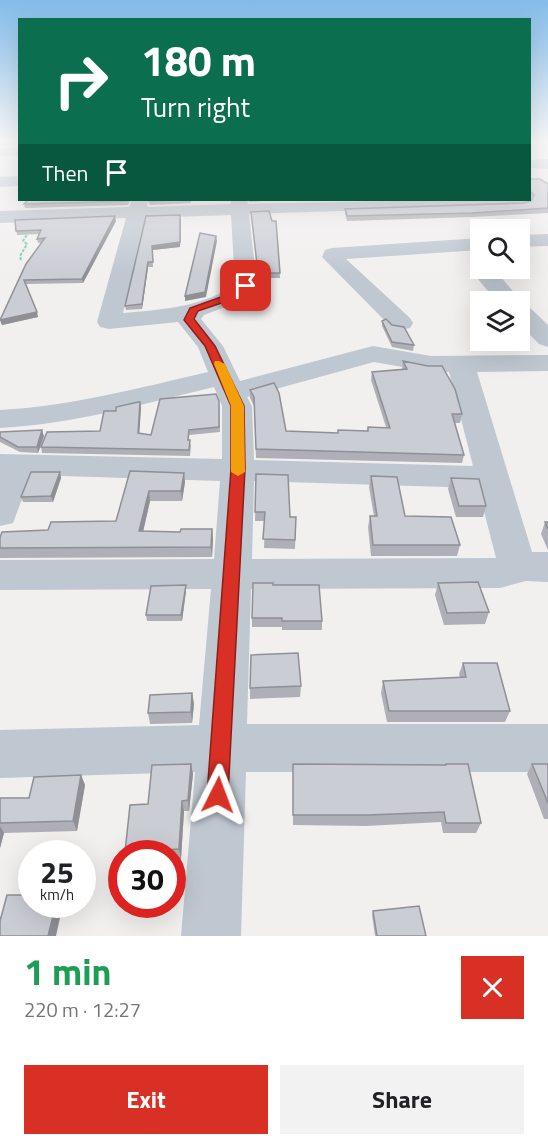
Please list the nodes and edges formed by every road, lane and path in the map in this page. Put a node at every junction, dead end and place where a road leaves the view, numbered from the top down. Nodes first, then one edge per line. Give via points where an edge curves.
1 (456, 201) edge
2 (239, 205) edge
3 (83, 207) edge
4 (138, 207) edge
5 (38, 217) junction
6 (0, 218) edge
7 (548, 240) edge
8 (530, 241) edge
9 (470, 244) edge
10 (21, 260) dead end
11 (490, 279) edge
12 (501, 291) edge
13 (191, 314) junction
14 (530, 321) edge
15 (401, 324) edge
16 (548, 339) edge
17 (548, 363) edge
18 (461, 364) junction
19 (229, 384) junction
20 (0, 419) edge
21 (10, 464) edge
22 (238, 469) junction
23 (492, 477) junction
24 (0, 514) edge
25 (532, 567) edge
26 (0, 574) edge
27 (231, 574) junction
28 (220, 748) junction
29 (548, 748) edge
30 (0, 754) edge
31 (211, 936) edge

1 - 2 street
2 - 4 street
2 - 13 street via 246,286 235,295
3 - 4 street
3 - 5 street
4 - 13 street via 109,322
5 - 6 street
5 - 10 path via 23,241 27,244
7 - 8 street
9 - 15 street via 332,254
11 - 12 street
13 - 19 street via 189,320 210,346
14 - 16 street
17 - 18 street
18 - 19 street via 431,364 372,354
18 - 23 street
19 - 20 street via 200,384 76,411
19 - 22 street via 237,406
21 - 22 street
21 - 24 street
22 - 23 street
22 - 27 street
23 - 25 street
25 - 27 street via 500,573
26 - 27 street
27 - 28 street
28 - 29 street
28 - 30 street
28 - 31 street

